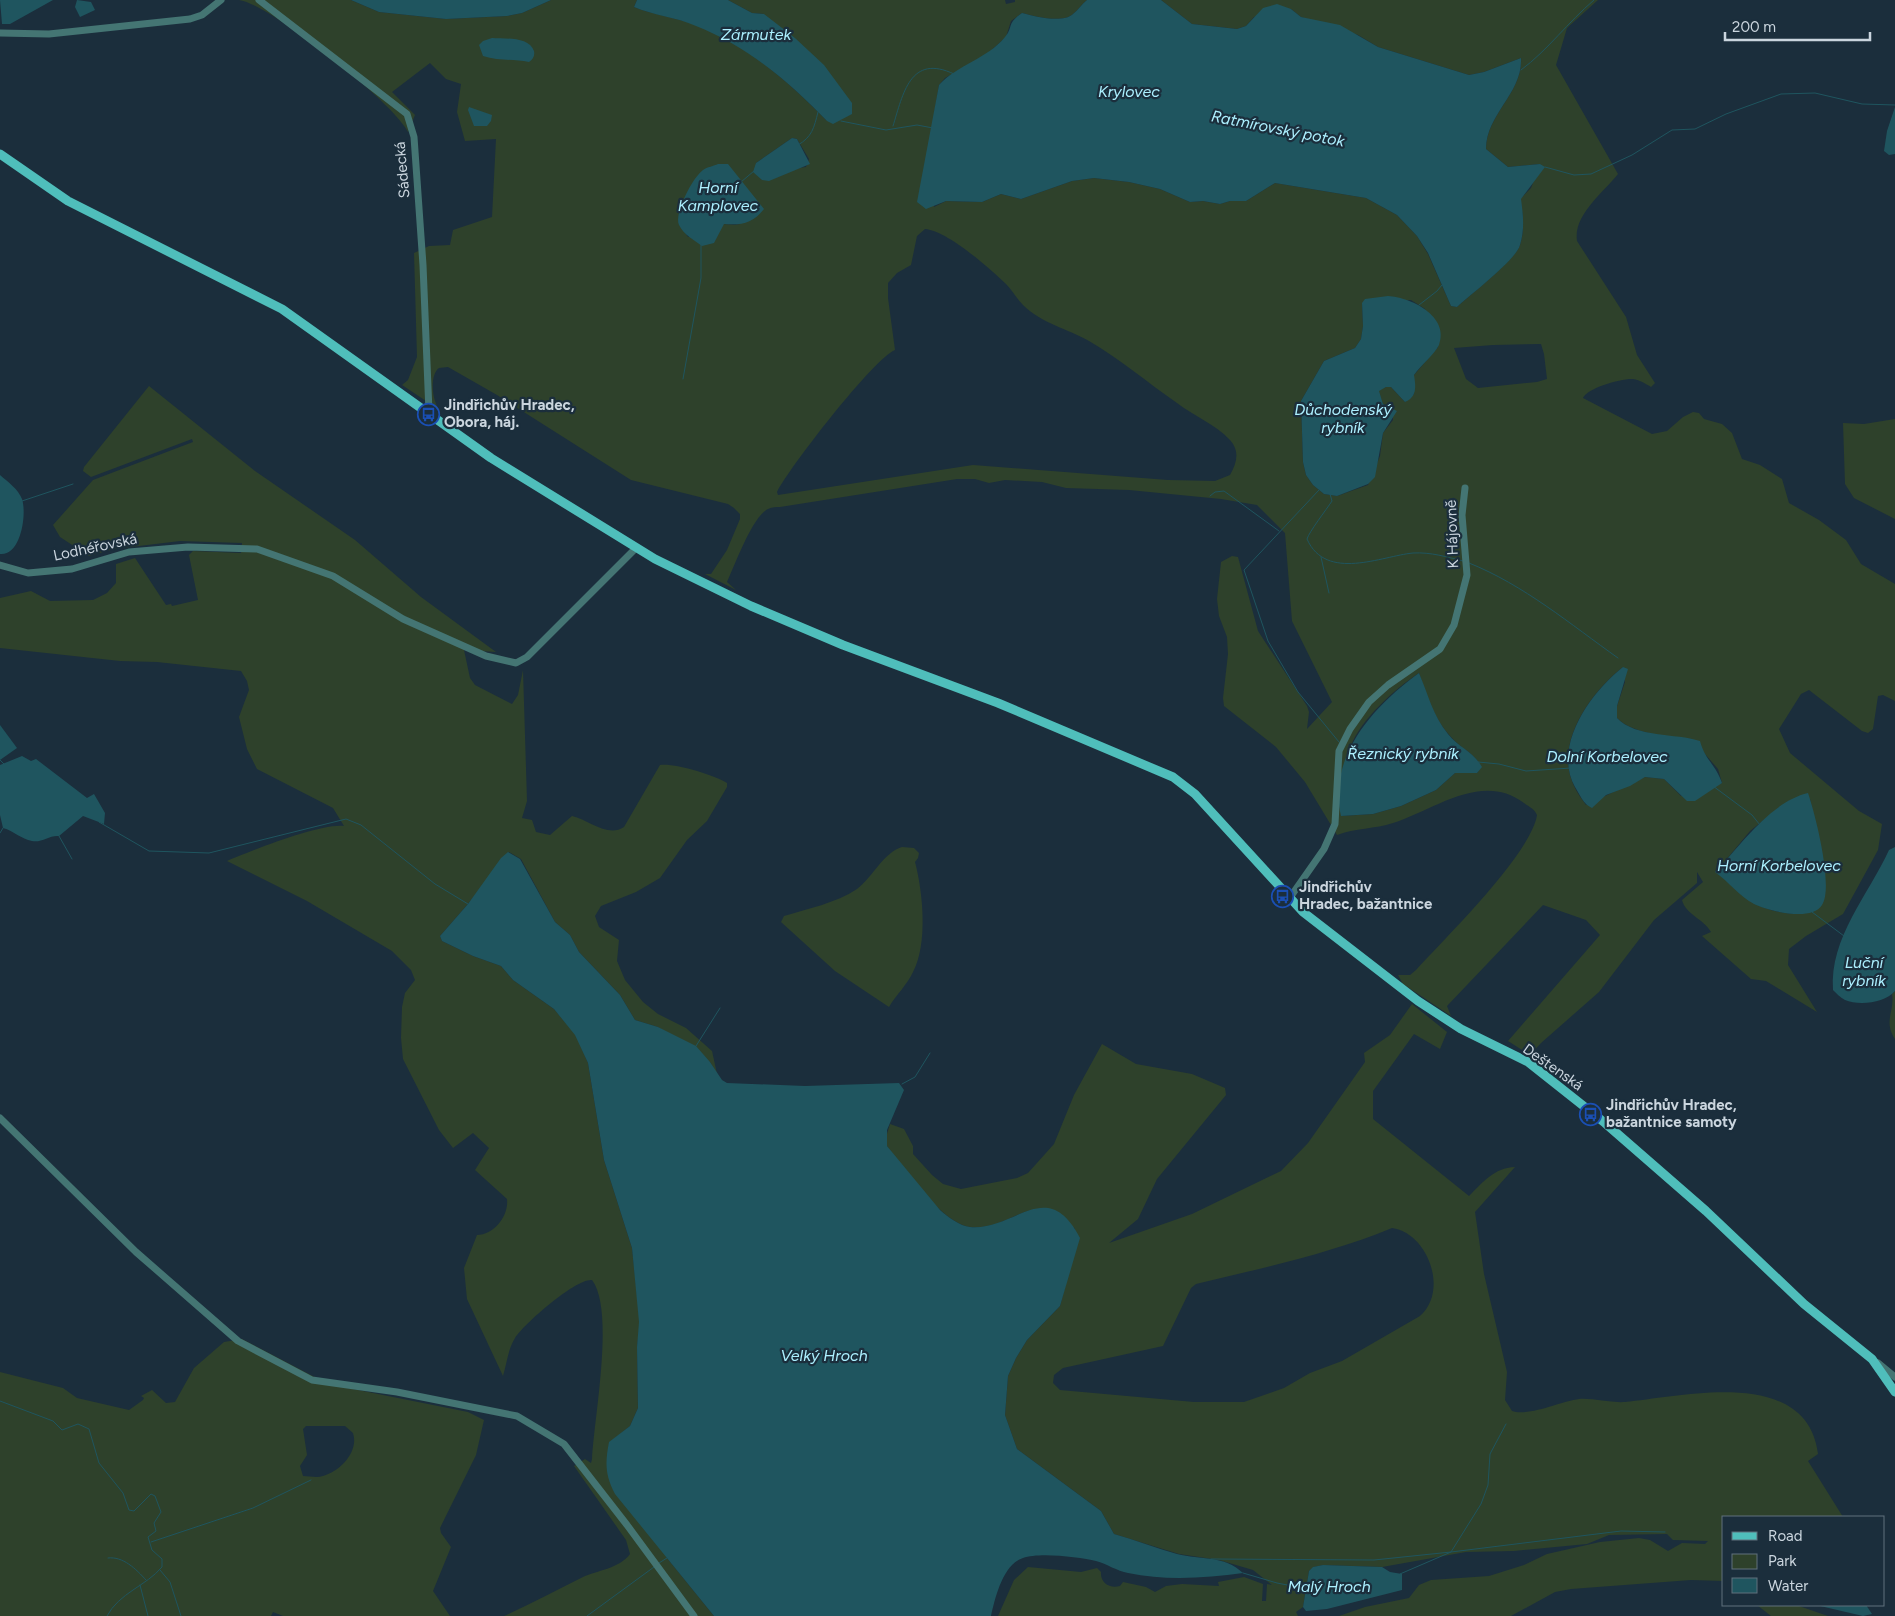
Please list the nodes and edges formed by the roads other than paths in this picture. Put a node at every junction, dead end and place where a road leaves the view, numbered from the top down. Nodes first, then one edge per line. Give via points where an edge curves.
1 (221, 0) edge
2 (259, 0) edge
3 (0, 33) edge
4 (0, 154) edge
5 (428, 412) junction
6 (1465, 488) dead end
7 (636, 548) junction
8 (0, 565) edge
9 (1289, 899) junction
10 (0, 1118) edge
11 (1872, 1359) junction
12 (1895, 1377) edge
13 (1895, 1392) edge
14 (694, 1616) edge

1 - 3 street via 202,15 190,19 49,34
2 - 5 street, Sádecká via 407,114 414,137
4 - 5 main road, Deštenská via 68,201 282,309
5 - 7 main road, Deštenská via 491,458
6 - 9 street, K Hájovně via 1463,524 1467,575 1454,625 1440,649 1388,685 1369,702 1350,729 1339,751 1335,824 1324,849
7 - 8 street, Lodhéřovská via 527,658 516,663 486,656 403,619 333,576 257,549 188,547 129,552 72,569 28,572
7 - 9 main road, Deštenská via 751,606 843,645 998,703 1173,777 1195,794
9 - 11 main road, Deštenská via 1418,1001 1544,1074 1706,1211 1804,1304
10 - 14 street via 136,1252 238,1341 312,1380 397,1392 518,1416 564,1444
11 - 12 street
11 - 13 main road, Deštenská

